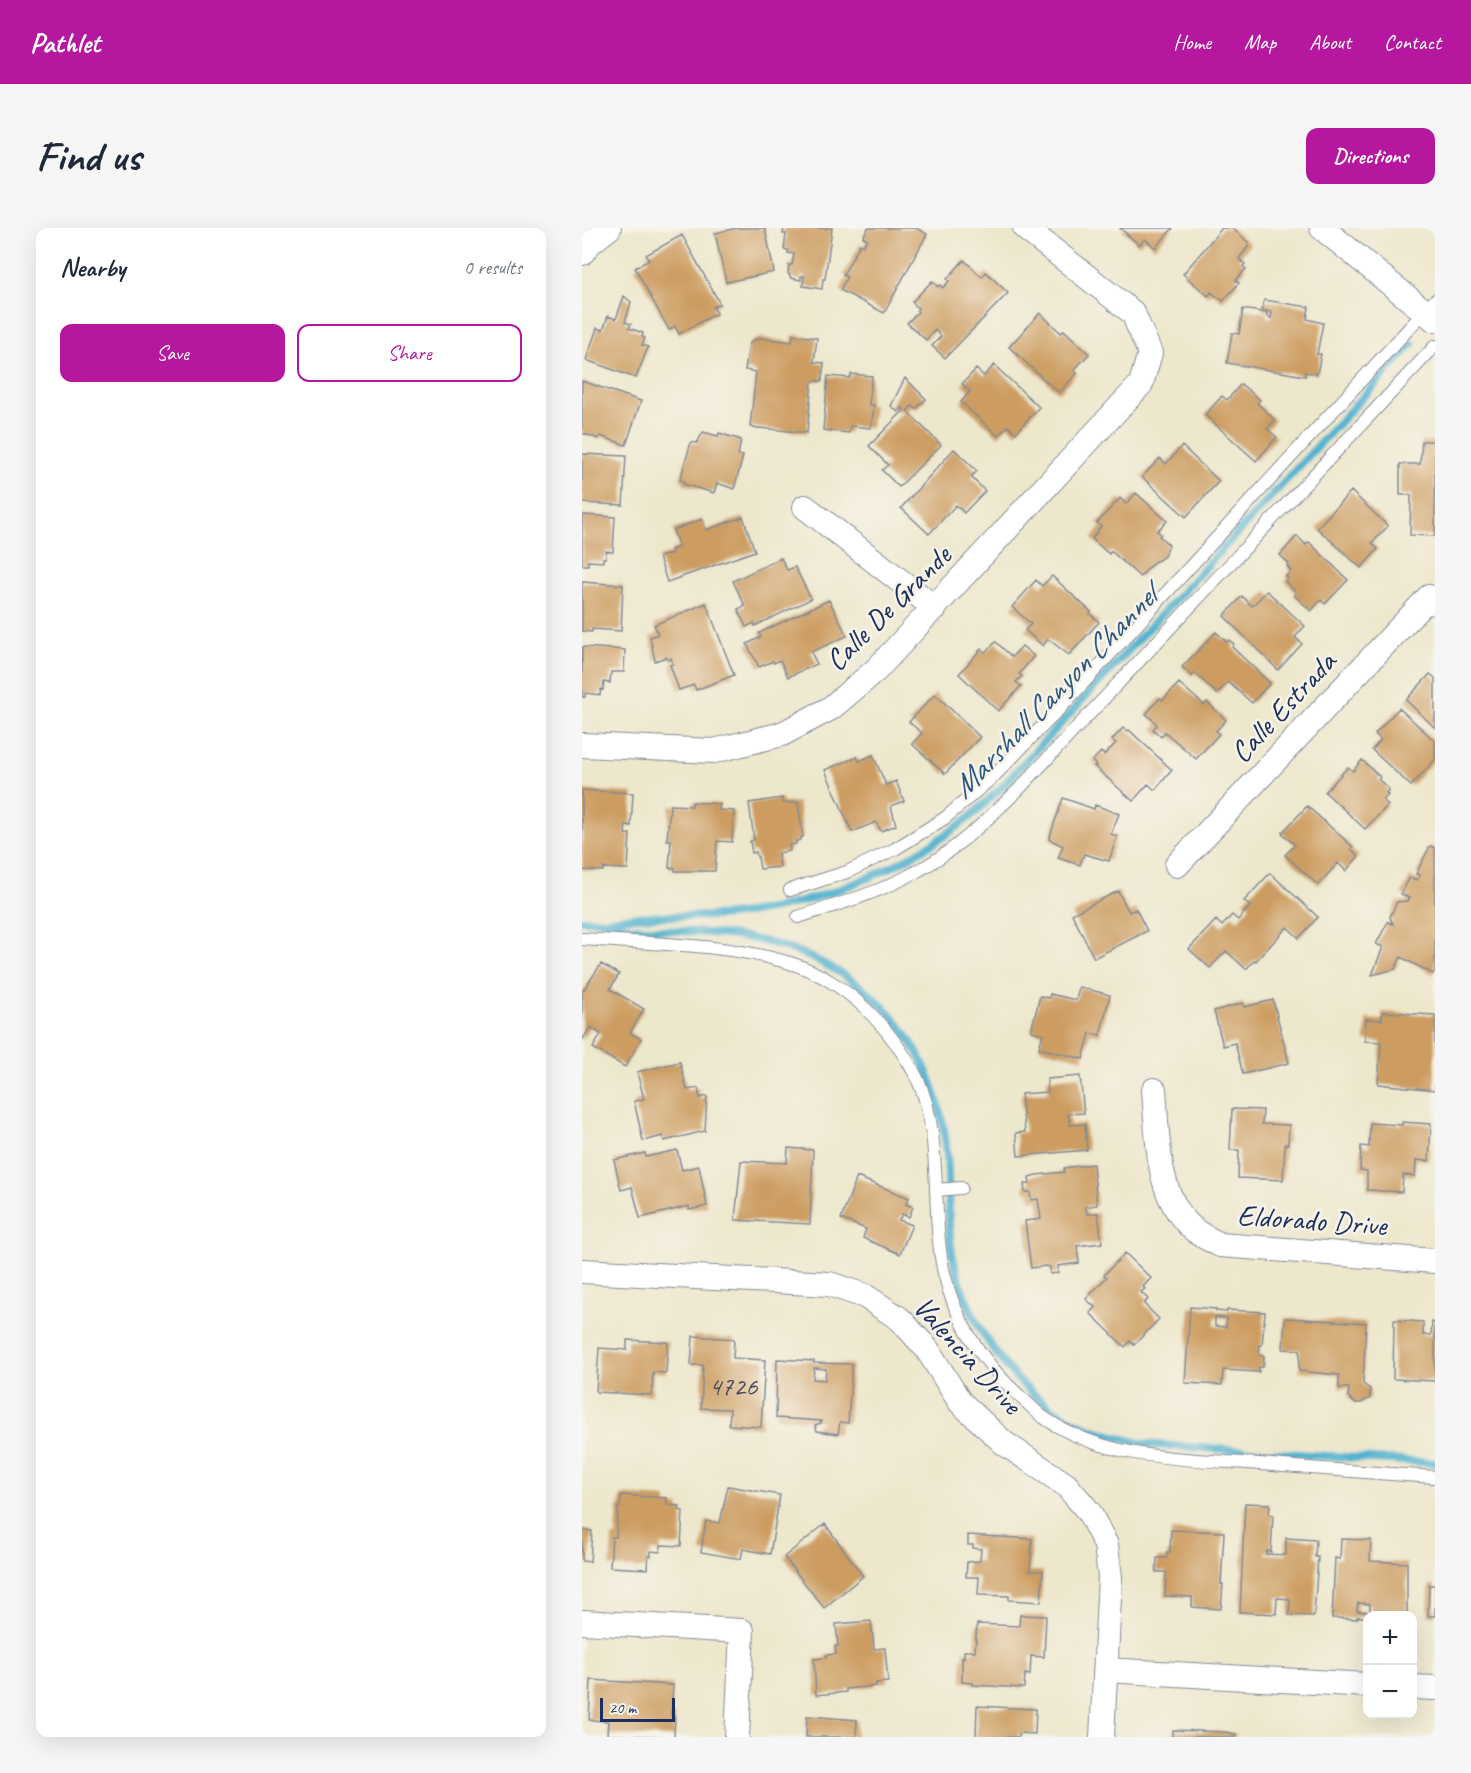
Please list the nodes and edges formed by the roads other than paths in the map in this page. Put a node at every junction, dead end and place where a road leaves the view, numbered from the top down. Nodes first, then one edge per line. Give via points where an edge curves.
1 (1025, 228) edge
2 (1322, 228) edge
3 (1432, 310) edge
4 (1435, 346) edge
5 (805, 507) dead end
6 (1435, 603) edge
7 (935, 608) junction
8 (582, 745) edge
9 (1178, 865) dead end
10 (790, 890) dead end
11 (798, 917) dead end
12 (582, 939) edge
13 (1154, 1090) dead end
14 (961, 1188) dead end
15 (936, 1190) junction
16 (1435, 1261) edge
17 (582, 1271) edge
18 (1435, 1477) edge
19 (582, 1622) edge
20 (1106, 1670) junction
21 (1363, 1685) edge
22 (1417, 1687) edge
23 (1435, 1689) edge
24 (737, 1737) edge
25 (1102, 1737) edge

1 - 7 street, Calle De Grande via 1132,313 1150,353 1141,384
2 - 3 street
3 - 10 lane via 993,777 945,818 895,849 847,872
4 - 11 lane via 981,826 914,874
5 - 7 street
6 - 9 street, Calle Estrada via 1429,597
7 - 8 street, Calle De Grande via 876,670 831,708 782,734 714,751
12 - 15 lane via 745,951 794,964 829,980 864,1007 893,1037 918,1079 928,1112
13 - 16 street, Eldorado Drive via 1160,1161 1172,1205 1193,1230 1220,1245
14 - 15 lane
15 - 18 lane via 944,1272 965,1327 984,1359 1046,1419 1110,1448 1165,1457
17 - 20 street, Valencia Drive via 829,1284 865,1296 900,1319 927,1349 960,1402 1004,1443 1066,1485 1089,1512 1106,1545 1110,1577
19 - 24 street via 742,1631
20 - 21 street
20 - 25 street, Valencia Drive
22 - 23 street

